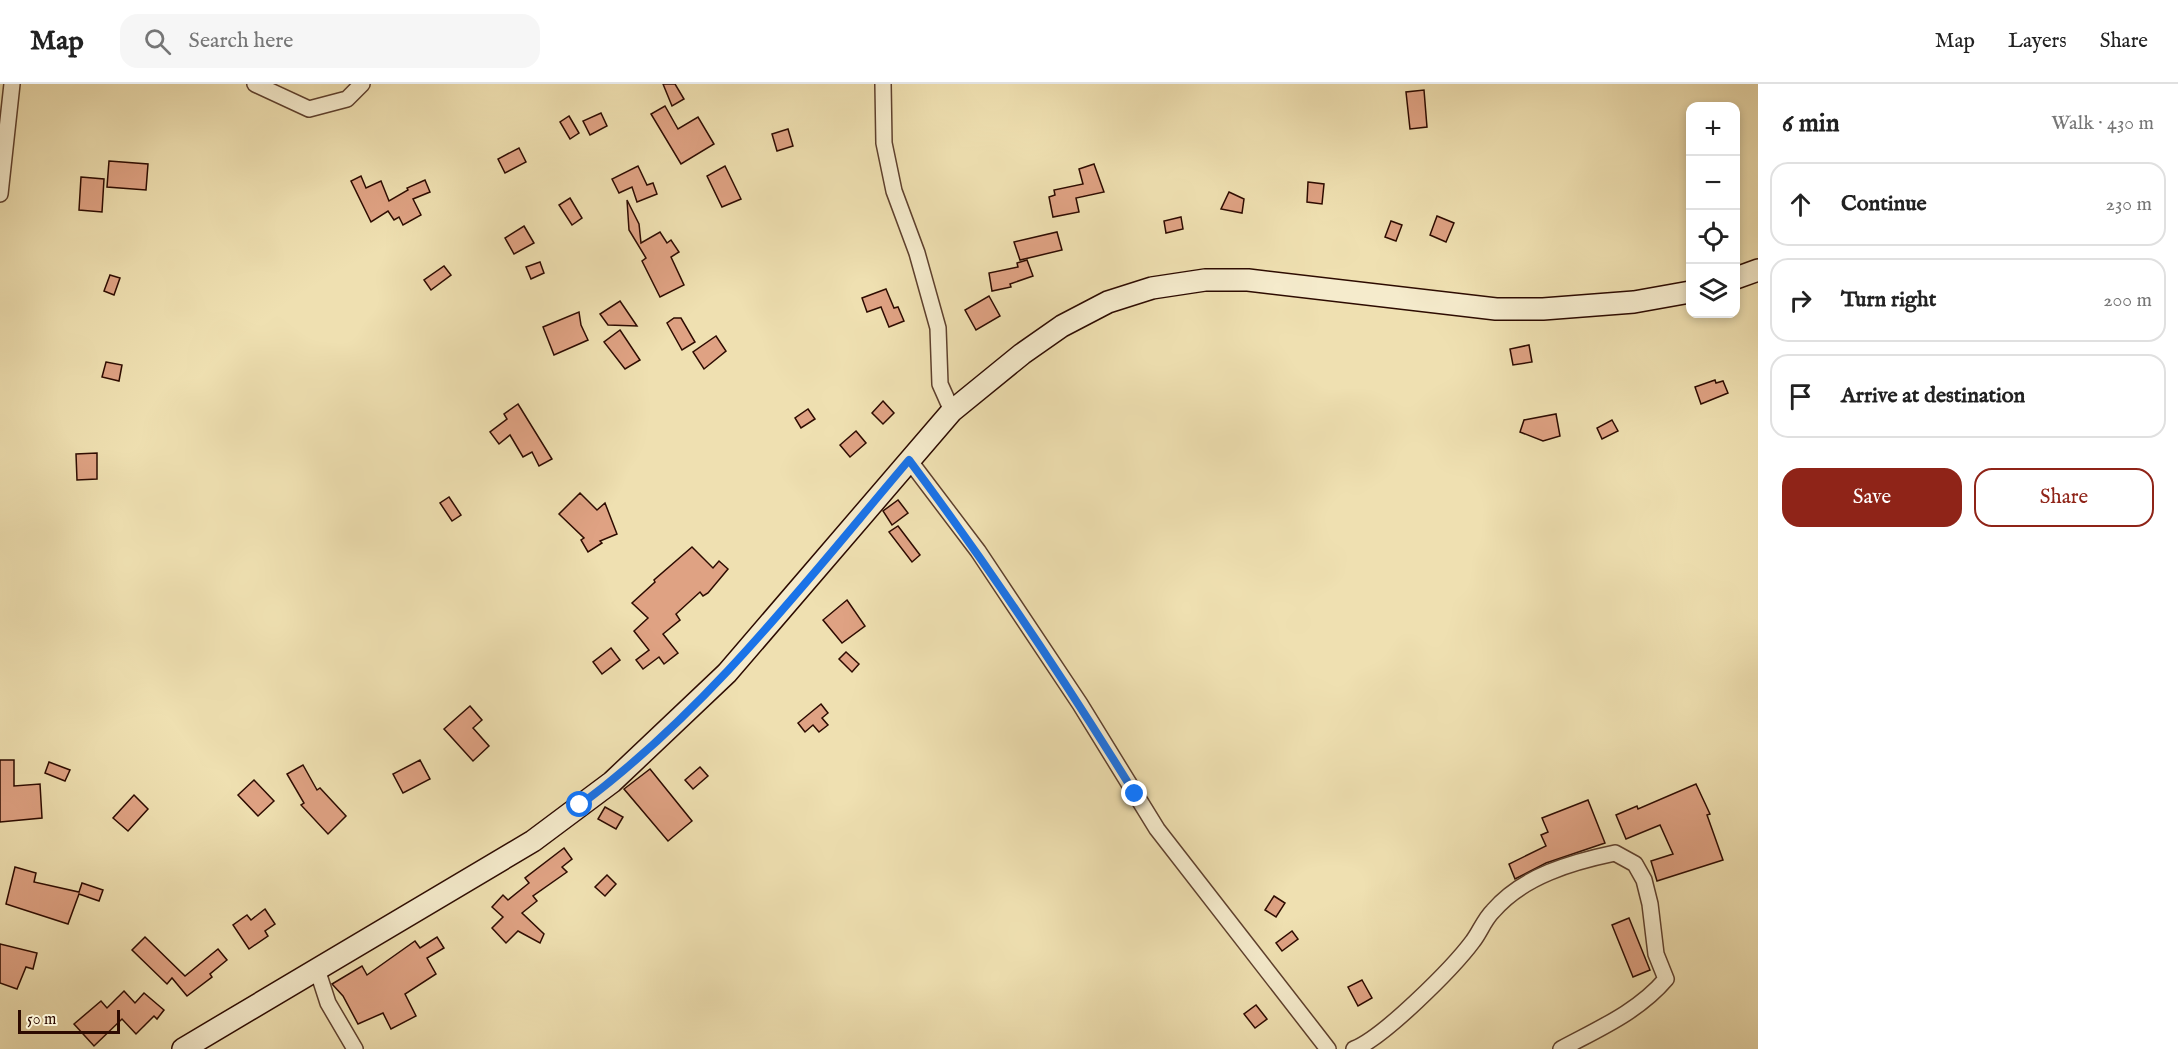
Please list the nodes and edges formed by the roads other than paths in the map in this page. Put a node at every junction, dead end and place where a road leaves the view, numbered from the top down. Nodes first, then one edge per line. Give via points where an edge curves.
1 (12, 84) edge
2 (255, 84) edge
3 (362, 84) edge
4 (883, 84) edge
5 (0, 194) edge
6 (1758, 270) edge
7 (1740, 277) edge
8 (1686, 293) edge
9 (952, 411) junction
10 (909, 460) junction
11 (317, 969) junction
12 (183, 1049) edge
13 (355, 1049) edge
14 (1328, 1049) edge
15 (1354, 1049) edge
16 (1561, 1049) edge

1 - 5 street
2 - 3 street via 309,109 347,99
4 - 9 street via 884,143 892,182 938,328 940,384
6 - 7 main road
8 - 9 main road via 1634,302 1496,309 1248,280 1205,280 1152,288 1108,302 1062,326
9 - 10 main road
10 - 11 main road via 727,673 612,782 533,841
10 - 14 street via 978,551 1157,829
11 - 12 main road
11 - 13 street via 328,1004
15 - 16 street via 1401,1015 1472,942 1492,911 1520,887 1582,860 1615,853 1635,864 1644,880 1656,954 1666,979 1653,994 1621,1017

